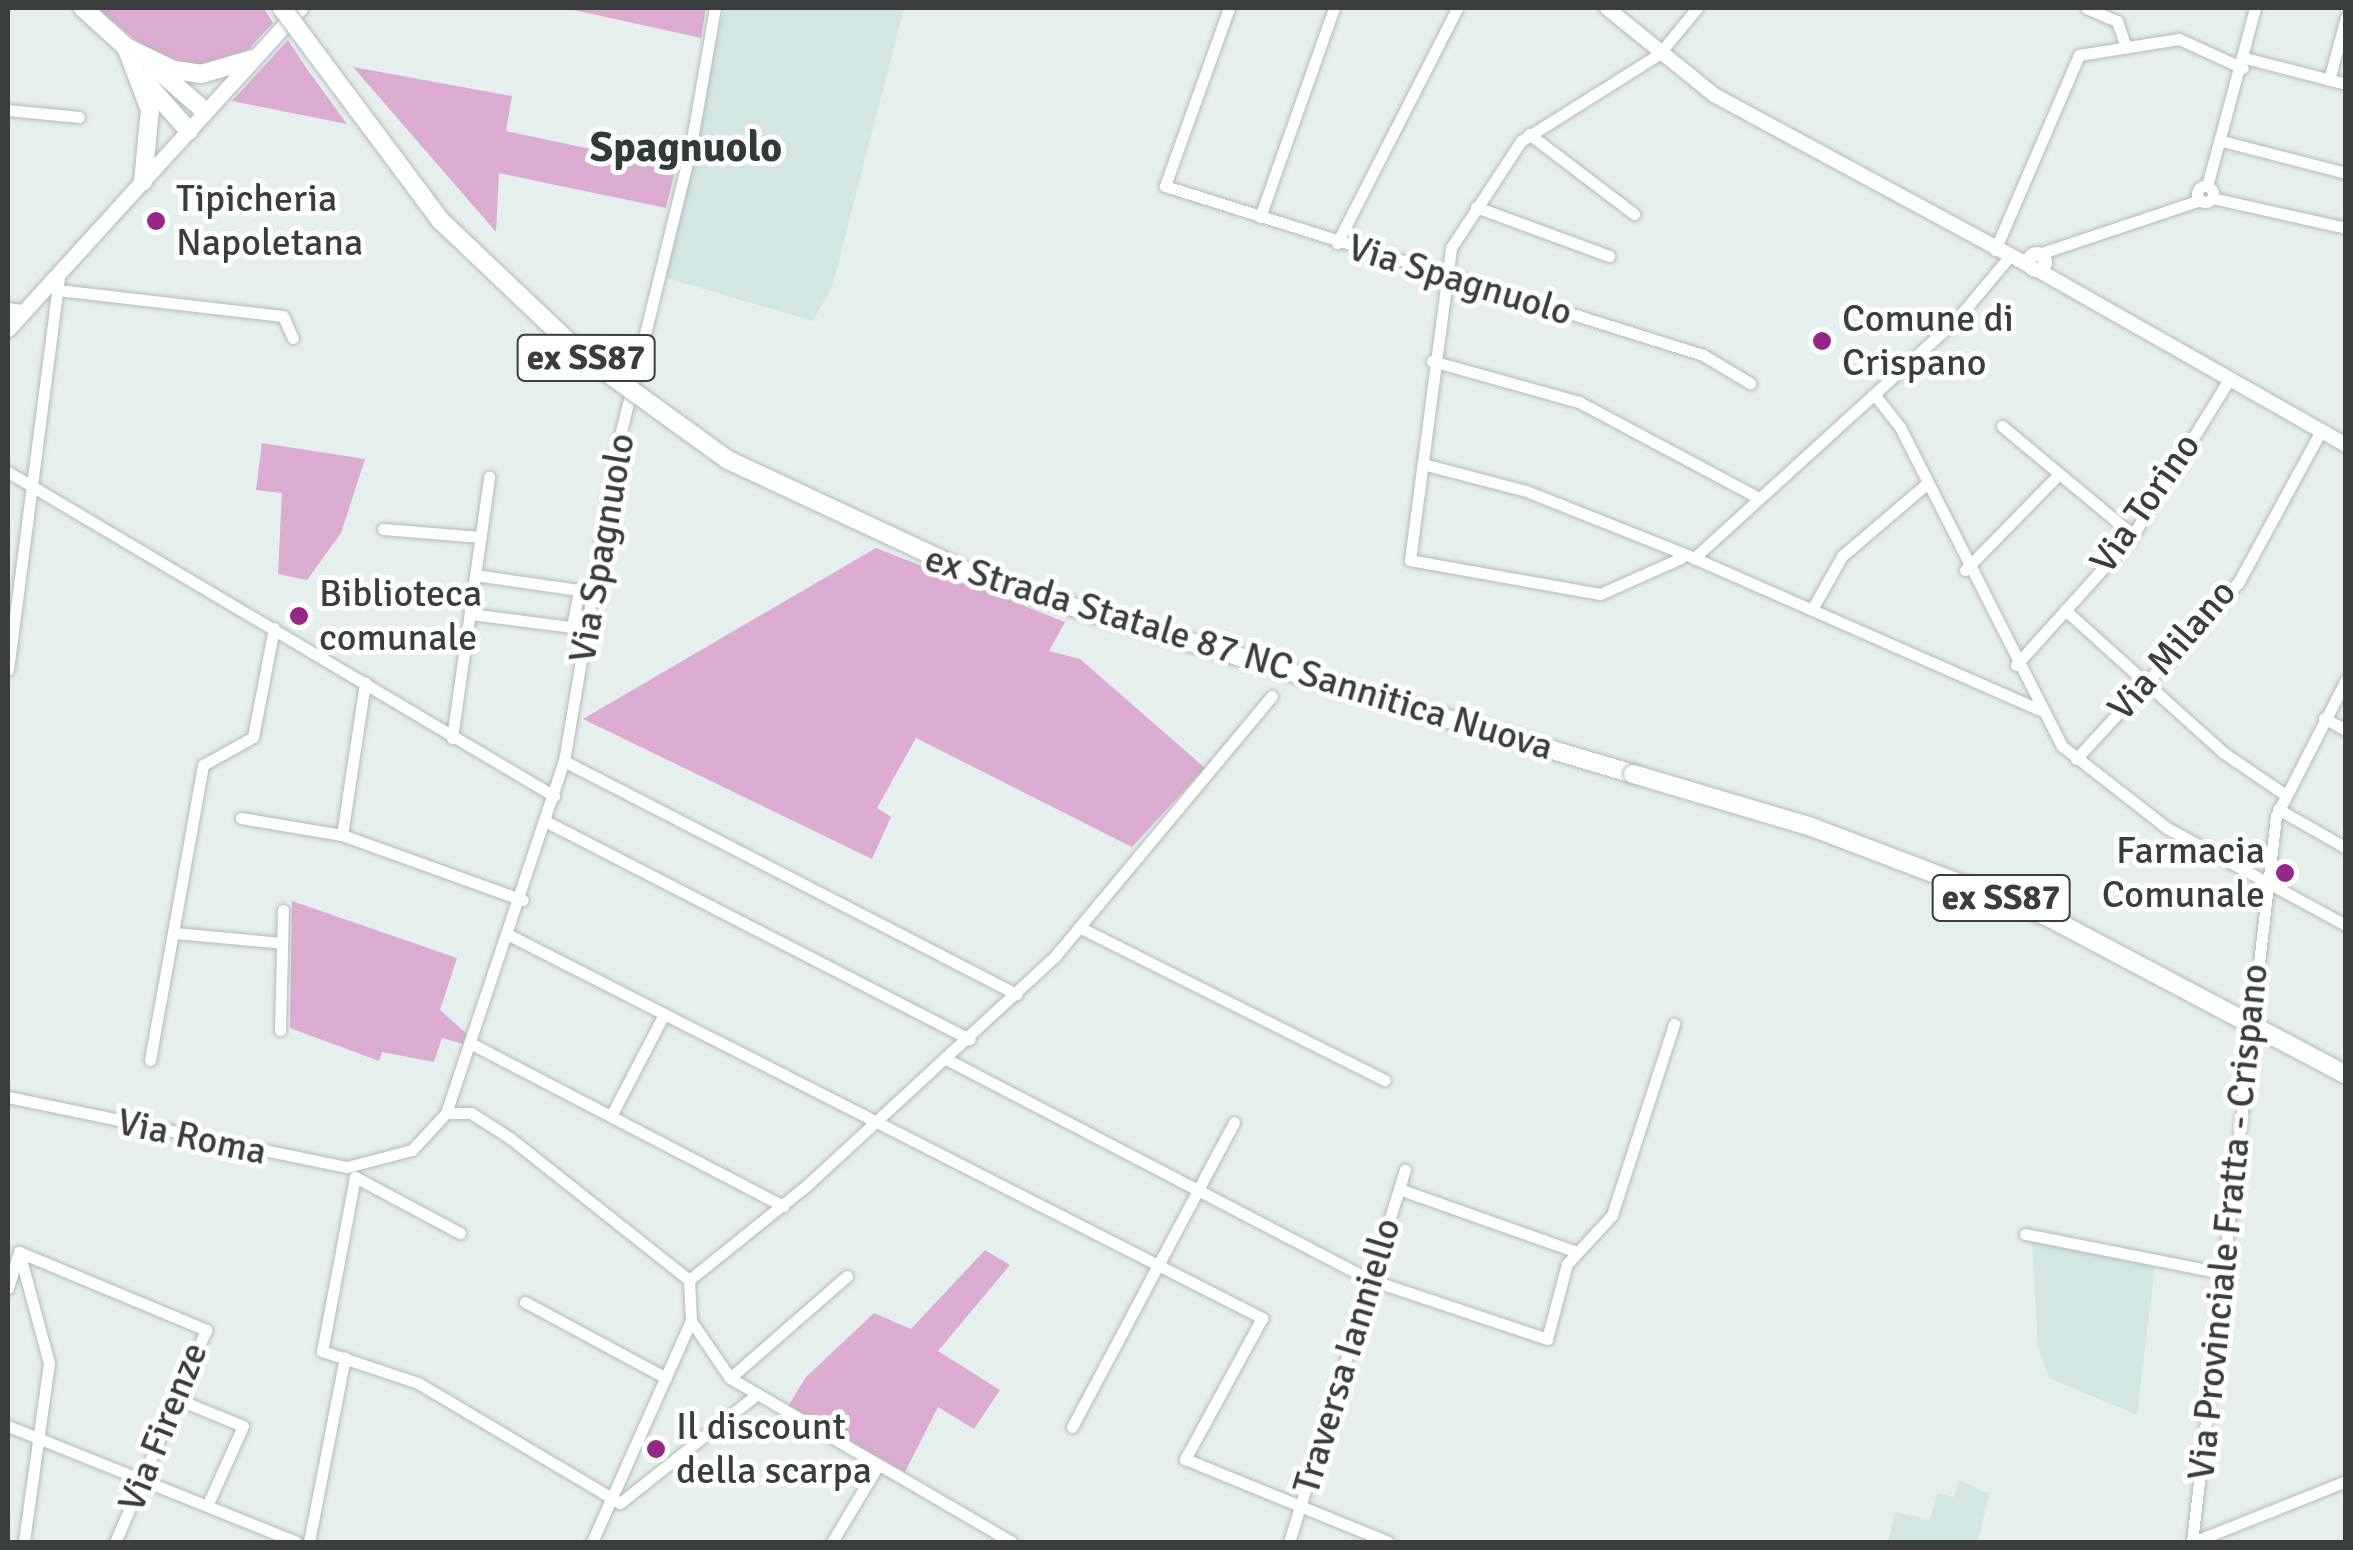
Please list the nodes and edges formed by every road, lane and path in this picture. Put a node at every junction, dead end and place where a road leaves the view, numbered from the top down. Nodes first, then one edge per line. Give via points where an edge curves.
1 (83, 8) edge
2 (282, 8) edge
3 (300, 8) edge
4 (715, 8) edge
5 (1229, 8) edge
6 (1334, 8) edge
7 (1456, 8) edge
8 (1697, 8) edge
9 (2086, 8) edge
10 (2255, 8) edge
11 (1615, 9) edge
12 (2346, 16) edge
13 (126, 47) junction
14 (2126, 47) junction
15 (1659, 54) junction
16 (147, 59) junction
17 (252, 59) junction
18 (2244, 63) junction
19 (143, 79) junction
20 (2329, 80) junction
21 (2346, 84) edge
22 (8, 110) edge
23 (205, 111) junction
24 (80, 117) dead end
25 (189, 131) junction
26 (1529, 134) junction
27 (2222, 141) junction
28 (2346, 173) edge
29 (143, 182) junction
30 (2206, 194) junction
31 (1476, 208) junction
32 (1634, 214) dead end
33 (1260, 217) junction
34 (2346, 228) edge
35 (1337, 243) junction
36 (2002, 254) junction
37 (1609, 256) dead end
38 (2035, 263) junction
39 (60, 272) junction
40 (1440, 276) junction
41 (58, 290) junction
42 (15, 311) edge
43 (8, 329) edge
44 (293, 338) dead end
45 (1432, 361) junction
46 (2228, 381) junction
47 (1750, 382) dead end
48 (1874, 394) junction
49 (2002, 426) dead end
50 (2321, 432) junction
51 (2346, 444) edge
52 (1423, 464) junction
53 (8, 472) edge
54 (2059, 474) junction
55 (489, 477) dead end
56 (1925, 485) junction
57 (32, 486) junction
58 (1759, 498) junction
59 (383, 530) dead end
60 (2133, 535) junction
61 (481, 537) junction
62 (1688, 558) junction
63 (14, 569) edge
64 (1965, 570) junction
65 (475, 575) junction
66 (1815, 604) junction
67 (2066, 610) junction
68 (470, 614) junction
69 (274, 628) junction
70 (2016, 665) junction
71 (8, 670) edge
72 (2346, 680) edge
73 (365, 683) junction
74 (2144, 685) junction
75 (1272, 696) dead end
76 (2040, 710) junction
77 (2324, 718) junction
78 (2346, 730) edge
79 (452, 738) junction
80 (2076, 759) junction
81 (564, 761) junction
82 (2284, 794) junction
83 (554, 796) junction
84 (2278, 809) junction
85 (240, 818) dead end
86 (547, 822) junction
87 (342, 835) junction
88 (2346, 848) edge
89 (2267, 882) junction
90 (523, 900) junction
91 (282, 910) dead end
92 (2346, 925) edge
93 (1079, 926) junction
94 (175, 933) junction
95 (510, 936) junction
96 (282, 943) junction
97 (1016, 994) junction
98 (664, 1016) junction
99 (1674, 1024) dead end
100 (280, 1030) dead end
101 (970, 1039) junction
102 (472, 1044) junction
103 (150, 1060) dead end
104 (948, 1060) junction
105 (2346, 1075) edge
106 (1386, 1080) dead end
107 (8, 1096) edge
108 (446, 1113) junction
109 (612, 1114) junction
110 (1234, 1122) dead end
111 (875, 1125) junction
112 (1405, 1170) dead end
113 (355, 1172) junction
114 (1200, 1188) junction
115 (1399, 1190) junction
116 (783, 1206) junction
117 (460, 1233) dead end
118 (2025, 1234) dead end
119 (19, 1252) junction
120 (1577, 1252) junction
121 (1158, 1269) junction
122 (2222, 1273) junction
123 (847, 1276) dead end
124 (689, 1280) junction
125 (1372, 1280) junction
126 (8, 1288) edge
127 (525, 1302) dead end
128 (691, 1321) junction
129 (345, 1357) junction
130 (666, 1378) junction
131 (730, 1378) junction
132 (756, 1395) junction
133 (177, 1399) junction
134 (8, 1426) edge
135 (1072, 1426) dead end
136 (40, 1437) junction
137 (626, 1466) junction
138 (877, 1466) junction
139 (646, 1476) junction
140 (142, 1480) junction
141 (2346, 1482) edge
142 (610, 1501) junction
143 (208, 1504) junction
144 (1299, 1508) junction
145 (24, 1542) edge
146 (115, 1542) edge
147 (296, 1542) edge
148 (309, 1542) edge
149 (592, 1542) edge
150 (832, 1542) edge
151 (1011, 1542) edge
152 (1288, 1542) edge
153 (1388, 1542) edge
154 (2192, 1542) edge

1 - 13 highway
2 - 105 highway, ex Strada Statale 87 NC Sannitica Nuova / ex SS87, bridge via 441,221 580,353 728,460 992,583 1808,826 2048,918
3 - 17 main road
4 - 81 street, Via Spagnuolo via 690,151 616,452
5 - 33 street, Via Spagnuolo via 1165,186
6 - 33 street
7 - 35 street
8 - 15 street
9 - 14 street via 2117,21
10 - 18 street
11 - 15 street
12 - 20 street
13 - 16 highway
13 - 19 highway
14 - 18 street via 2180,39
14 - 36 street via 2074,59
15 - 26 street
15 - 36 street via 1749,116
16 - 17 highway via 201,74
16 - 23 highway
17 - 23 main road
18 - 20 street
18 - 27 street
19 - 25 highway
19 - 29 highway via 152,123
20 - 21 street
22 - 24 street
23 - 25 main road
25 - 29 main road
26 - 31 street
26 - 32 street
27 - 28 street
27 - 30 street
29 - 39 main road
30 - 34 street
30 - 38 street
31 - 37 street
31 - 40 street
33 - 35 street, Via Spagnuolo
35 - 40 street, Via Spagnuolo
36 - 38 street
36 - 48 street
38 - 46 street
39 - 41 street
39 - 42 main road
40 - 45 street
40 - 47 street, Via Spagnuolo via 1703,355
41 - 44 street via 283,316
41 - 57 street
42 - 43 main road
45 - 52 street
45 - 58 street via 1579,402
46 - 50 street
46 - 60 street, Via Torino
48 - 56 street
48 - 58 street
49 - 54 street
50 - 51 street
50 - 74 street, Via Milano via 2238,583
52 - 62 street via 1526,492
52 - 62 street via 1410,560 1600,594
53 - 57 street
54 - 60 street
54 - 64 street
55 - 61 street
56 - 64 street
56 - 66 street via 1842,556
57 - 63 street
57 - 69 street
58 - 62 street
59 - 61 street
60 - 67 street, Via Torino
61 - 65 street
62 - 66 street
63 - 71 street
64 - 70 street
65 - 68 street
65 - 68 street via 579,590 572,627
66 - 76 street
67 - 70 street, Via Torino
67 - 74 street
68 - 79 street
69 - 73 street
69 - 94 street via 254,737 203,765
70 - 76 street
72 - 77 street, Via Provinciale Fratta - Crispano
73 - 79 street
73 - 87 street
74 - 80 street, Via Milano
74 - 82 street
75 - 93 street
76 - 80 street
77 - 78 street
77 - 82 street, Via Provinciale Fratta - Crispano
79 - 83 street
80 - 89 street via 2167,828
81 - 83 street, Via Spagnuolo
81 - 97 street
82 - 84 street, Via Provinciale Fratta - Crispano
83 - 86 street, Via Spagnuolo
84 - 88 street
84 - 89 street, Via Provinciale Fratta - Crispano
85 - 87 street
86 - 90 street, Via Spagnuolo
86 - 101 street
87 - 90 street
89 - 92 street
89 - 122 street, Via Provinciale Fratta - Crispano
90 - 95 street, Via Spagnuolo
91 - 96 street
93 - 97 street
93 - 106 street
94 - 96 street
94 - 103 street
95 - 98 street
95 - 102 street, Via Spagnuolo
96 - 100 street
97 - 101 street
98 - 109 street
98 - 111 street
99 - 120 street via 1612,1214
101 - 104 street
102 - 108 street, Via Spagnuolo
102 - 109 street
104 - 111 street
104 - 114 street
107 - 113 street, Via Roma
108 - 113 street, Via Roma via 412,1150
108 - 124 street via 471,1113 510,1138
109 - 116 street
110 - 114 street
111 - 116 street
111 - 121 street
112 - 115 street, Traversa Ianniello
113 - 117 street
113 - 129 street via 322,1351
114 - 121 street
114 - 125 street
115 - 120 street
115 - 125 street, Traversa Ianniello
116 - 124 street
118 - 122 street
119 - 126 street
119 - 133 street, Via Firenze via 206,1330
119 - 136 street via 48,1362
120 - 125 street via 1547,1339
121 - 135 street
121 - 144 street via 1262,1318 1186,1459
122 - 154 street, Via Provinciale Fratta - Crispano
123 - 131 street
124 - 128 street
125 - 144 street, Traversa Ianniello
127 - 130 street
128 - 130 street
128 - 131 street
129 - 142 street via 418,1383
129 - 148 street
130 - 137 street
131 - 132 street
132 - 138 street
132 - 139 street
133 - 140 street, Via Firenze
133 - 143 street via 243,1426
134 - 136 street
136 - 140 street
136 - 145 street
137 - 139 street
137 - 142 street
138 - 150 street
138 - 151 street
139 - 142 street via 620,1503
140 - 143 street
140 - 146 street, Via Firenze
141 - 154 street
142 - 149 street
143 - 147 street
144 - 152 street, Traversa Ianniello
144 - 153 street

